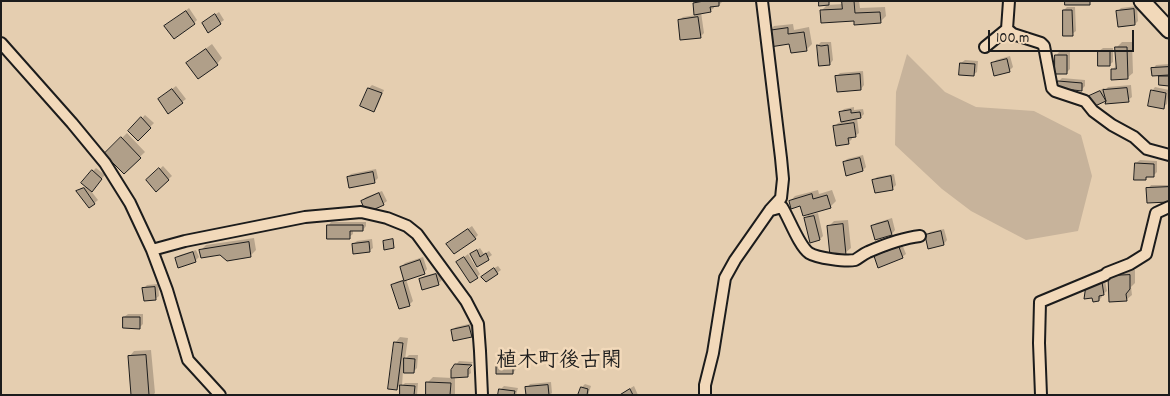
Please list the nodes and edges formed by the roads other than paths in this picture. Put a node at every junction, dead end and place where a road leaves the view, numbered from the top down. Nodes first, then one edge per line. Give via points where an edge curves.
1 (762, 1) edge
2 (1009, 1) edge
3 (1142, 1) edge
4 (1007, 29) junction
5 (1169, 30) edge
6 (1, 43) edge
7 (985, 47) dead end
8 (1169, 155) edge
9 (1169, 207) edge
10 (770, 210) junction
11 (920, 236) dead end
12 (152, 250) junction
13 (220, 395) edge
14 (482, 395) edge
15 (704, 395) edge
16 (1041, 395) edge

1 - 10 street via 783,179 781,198
2 - 4 street
3 - 5 highway
4 - 7 street
4 - 8 street via 1044,46 1055,91 1085,100 1093,111 1147,149
6 - 12 street via 105,163 130,203
9 - 16 street via 1156,213 1146,254 1130,264 1040,302
10 - 11 street via 782,207 809,253 842,261 855,260 888,244
10 - 15 street via 725,278
12 - 13 street via 188,360
12 - 14 street via 315,216 361,212 407,226 417,234 466,301 478,324

